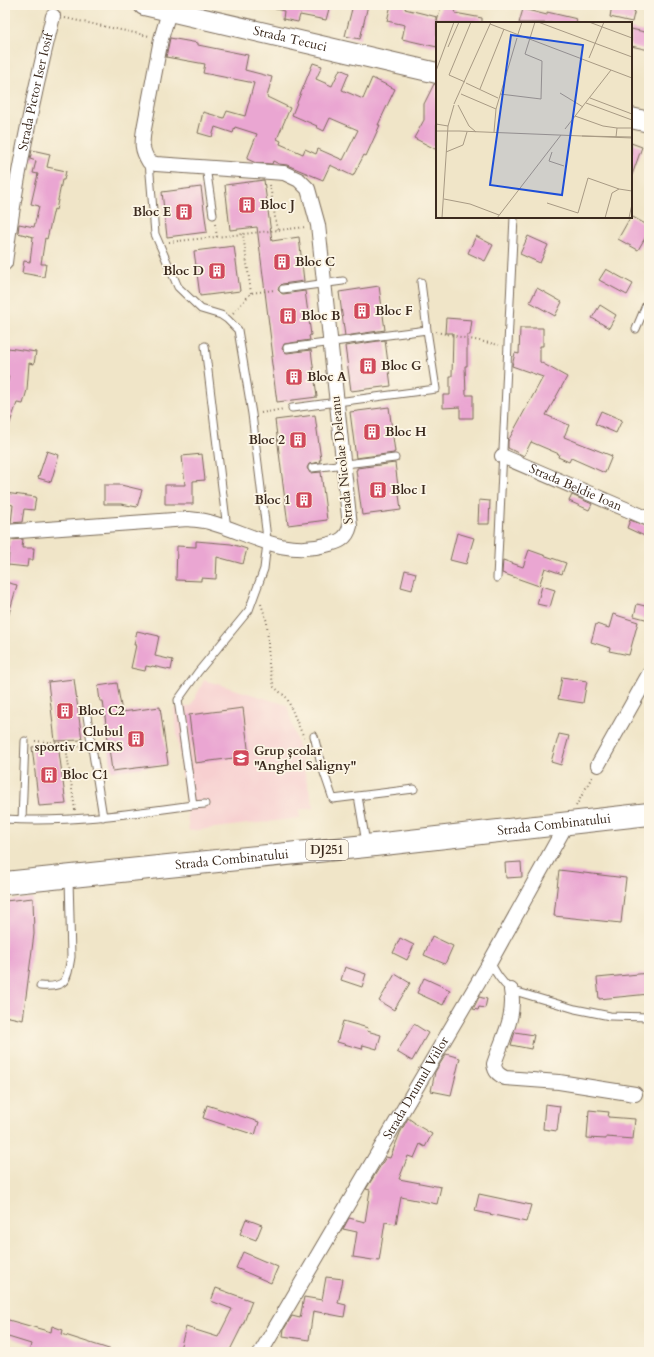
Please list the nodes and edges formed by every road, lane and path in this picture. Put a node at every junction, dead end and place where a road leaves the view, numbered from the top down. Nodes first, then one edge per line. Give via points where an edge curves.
1 (144, 5) edge
2 (170, 8) edge
3 (53, 16) joint
4 (161, 39) junction
5 (436, 73) edge
6 (632, 118) edge
7 (649, 122) edge
8 (149, 162) junction
9 (206, 167) junction
10 (268, 172) junction
11 (213, 215) joint
12 (514, 218) edge
13 (318, 225) junction
14 (277, 230) junction
15 (243, 234) junction
16 (216, 237) junction
17 (159, 244) junction
18 (5, 263) edge
19 (343, 281) dead end
20 (421, 282) dead end
21 (324, 284) junction
22 (283, 289) joint
23 (251, 293) junction
24 (649, 298) edge
25 (227, 319) junction
26 (636, 329) dead end
27 (427, 330) junction
28 (331, 343) junction
29 (205, 346) dead end
30 (508, 347) junction
31 (286, 348) dead end
32 (337, 402) junction
33 (292, 408) joint
34 (252, 414) junction
35 (502, 456) junction
36 (395, 458) dead end
37 (344, 464) junction
38 (312, 468) dead end
39 (649, 519) edge
40 (227, 529) junction
41 (5, 532) edge
42 (267, 543) junction
43 (497, 578) dead end
44 (256, 590) junction
45 (649, 674) edge
46 (87, 716) dead end
47 (314, 736) dead end
48 (25, 741) joint
49 (307, 741) dead end
50 (92, 745) junction
51 (66, 747) junction
52 (598, 765) joint
53 (414, 788) dead end
54 (358, 796) junction
55 (205, 804) dead end
56 (193, 805) junction
57 (649, 814) edge
58 (103, 818) junction
59 (5, 819) edge
60 (76, 819) junction
61 (22, 820) junction
62 (567, 823) junction
63 (366, 846) junction
64 (69, 876) junction
65 (5, 883) edge
66 (490, 962) junction
67 (40, 986) dead end
68 (511, 990) junction
69 (649, 1017) edge
70 (635, 1094) dead end
71 (261, 1352) edge

1 - 2 main road, Strada Tecuci
2 - 4 street
2 - 5 main road, Strada Tecuci
3 - 4 path
3 - 18 street, Strada Pictor Iser Iosif via 33,100
4 - 8 street via 142,143
6 - 7 main road
8 - 9 street, Strada Nicolae Deleanu
8 - 17 lane via 155,234
9 - 10 street, Strada Nicolae Deleanu
9 - 11 lane
10 - 13 street, Strada Nicolae Deleanu via 284,173 299,180 308,189
10 - 14 path
11 - 16 path
12 - 30 lane
13 - 14 path
13 - 21 street, Strada Nicolae Deleanu
14 - 15 path
15 - 16 path
15 - 23 path
16 - 17 path
17 - 25 lane via 178,287 200,310
19 - 21 lane
20 - 27 lane
21 - 22 lane
21 - 28 street, Strada Nicolae Deleanu
22 - 23 path
23 - 25 path
24 - 26 lane
25 - 34 lane via 238,330
27 - 28 lane
27 - 30 path
27 - 32 lane via 436,389
28 - 31 lane
28 - 32 street, Strada Nicolae Deleanu
29 - 40 lane
30 - 35 lane
32 - 33 lane
32 - 37 street, Strada Nicolae Deleanu
33 - 34 path
34 - 42 lane
35 - 39 street, Strada Beldie Ioan
35 - 43 lane
36 - 37 lane
37 - 38 lane
37 - 42 street, Strada Nicolae Deleanu via 350,526 348,534 334,543 318,547 291,549
40 - 41 street, Strada Nicolae Deleanu via 208,522 188,519
40 - 42 street, Strada Nicolae Deleanu
42 - 44 lane via 264,569
44 - 49 path via 267,622 269,665 274,687 287,698
44 - 56 lane via 249,610 178,700
45 - 52 street
46 - 50 lane
47 - 54 lane via 333,799
48 - 51 path via 60,743
48 - 61 lane
50 - 51 path
50 - 58 lane
51 - 60 path
52 - 62 path
53 - 54 lane
54 - 63 lane
55 - 56 lane
56 - 58 lane
57 - 62 main road, Strada Combinatului / DJ251
58 - 60 lane
59 - 61 lane
60 - 61 lane
62 - 63 main road, Strada Combinatului / DJ251
62 - 66 street, Strada Drumul Viilor
63 - 64 main road, Strada Combinatului / DJ251
64 - 65 main road, Strada Combinatului / DJ251
64 - 67 lane via 69,969 60,985
66 - 68 lane via 503,983
66 - 71 street, Strada Drumul Viilor
68 - 69 lane via 575,1009 610,1016
68 - 70 street via 512,1007 504,1040 494,1064 498,1074 505,1078 559,1082

